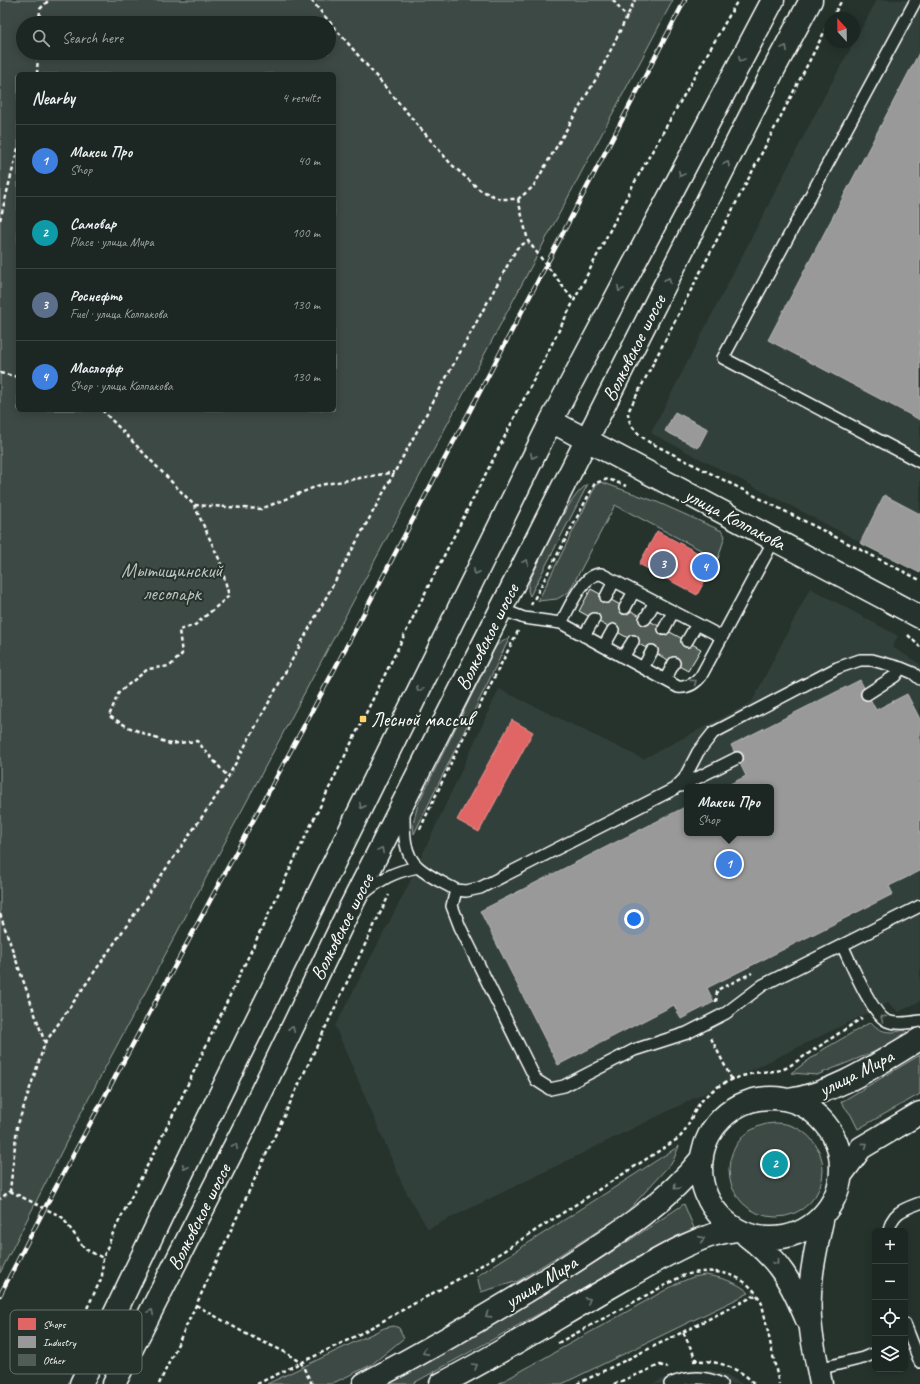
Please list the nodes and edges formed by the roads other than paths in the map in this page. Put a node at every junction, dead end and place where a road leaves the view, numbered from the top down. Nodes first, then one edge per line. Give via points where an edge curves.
1 (773, 0) edge
2 (811, 0) edge
3 (916, 0) edge
4 (551, 421) junction
5 (588, 440) junction
6 (920, 462) edge
7 (774, 540) junction
8 (614, 581) junction
9 (634, 591) junction
10 (606, 597) dead end
11 (655, 602) junction
12 (625, 608) dead end
13 (501, 609) junction
14 (674, 612) junction
15 (920, 617) edge
16 (594, 619) dead end
17 (645, 619) dead end
18 (561, 623) junction
19 (697, 624) junction
20 (664, 629) dead end
21 (613, 630) dead end
22 (584, 636) junction
23 (722, 638) junction
24 (633, 641) dead end
25 (687, 641) dead end
26 (604, 646) junction
27 (652, 651) dead end
28 (623, 657) junction
29 (674, 663) dead end
30 (643, 668) junction
31 (901, 668) junction
32 (920, 679) edge
33 (665, 680) junction
34 (867, 694) dead end
35 (737, 758) dead end
36 (684, 784) edge
37 (684, 784) edge
38 (674, 789) junction
39 (404, 804) junction
40 (418, 867) junction
41 (456, 890) junction
42 (920, 906) edge
43 (348, 912) junction
44 (842, 945) junction
45 (920, 1021) edge
46 (920, 1040) edge
47 (789, 1100) junction
48 (920, 1113) edge
49 (702, 1158) junction
50 (841, 1175) junction
51 (920, 1203) edge
52 (823, 1216) junction
53 (889, 1228) edge
54 (742, 1233) junction
55 (116, 1310) edge
56 (811, 1328) junction
57 (142, 1329) edge
58 (908, 1340) edge
59 (872, 1355) edge
60 (920, 1362) edge
61 (86, 1374) edge
62 (119, 1374) edge
63 (820, 1377) edge
64 (81, 1384) edge
65 (114, 1384) edge
66 (364, 1384) edge
67 (441, 1384) edge
68 (670, 1384) edge
69 (721, 1384) edge

1 -> 4 main road, Волковское шоссе
5 -> 2 main road, Волковское шоссе
3 - 6 lane via 723,358
4 - 5 main road, улица Колпакова
4 -> 55 main road, Волковское шоссе
5 - 7 main road, улица Колпакова
13 -> 5 main road, Волковское шоссе
7 - 15 main road, улица Колпакова
7 - 23 lane
8 - 9 lane
8 - 10 lane
8 - 18 lane via 601,574 589,577
9 - 11 lane
9 - 12 lane
11 - 14 lane
11 - 17 lane
13 - 18 lane via 524,618
13 - 39 main road, Волковское шоссе
14 - 19 lane
14 - 20 lane
16 - 22 lane
18 - 22 lane
19 - 23 lane
19 - 25 lane
21 - 26 lane
22 - 26 lane
33 -> 23 lane via 683,688 695,683
24 - 28 lane
26 - 28 lane
27 - 30 lane
28 - 30 lane
29 - 33 lane
30 - 33 lane
31 - 32 lane
31 - 34 lane via 895,676
31 - 38 lane via 872,660 860,660 723,726 705,742 684,779
35 - 36 lane
37 - 38 lane
38 - 41 lane via 480,888
39 - 40 lane via 404,832 409,853
43 -> 39 main road, Волковское шоссе
40 - 41 lane
40 - 43 lane via 400,870 384,877 359,898
41 - 44 lane via 452,906 454,916 536,1080 550,1090 634,1050 678,1037 704,1025 733,1009 763,985
42 - 44 lane
57 -> 43 main road, Волковское шоссе via 246,1124
45 -> 44 lane via 898,1024 880,1016
46 - 47 main road, улица Мира via 834,1087
47 - 49 main road via 768,1096 733,1109 712,1128
47 - 50 main road via 804,1108 824,1126 836,1146
50 -> 48 main road via 861,1148
49 - 54 main road via 710,1199 722,1216
49 -> 66 main road, улица Мира via 689,1174 657,1203 576,1260 459,1333
50 - 52 main road via 837,1194
51 - 53 lane via 893,1216
52 - 54 main road via 814,1225 783,1237 772,1238
52 - 56 main road via 811,1278
54 -> 56 main road via 772,1256 782,1270
67 -> 54 main road, улица Мира via 652,1264 704,1238 726,1231
56 - 63 main road
58 - 60 lane
59 - 63 lane
61 -> 64 main road, Волковское шоссе
65 -> 62 main road, Волковское шоссе
68 - 69 lane via 699,1377

